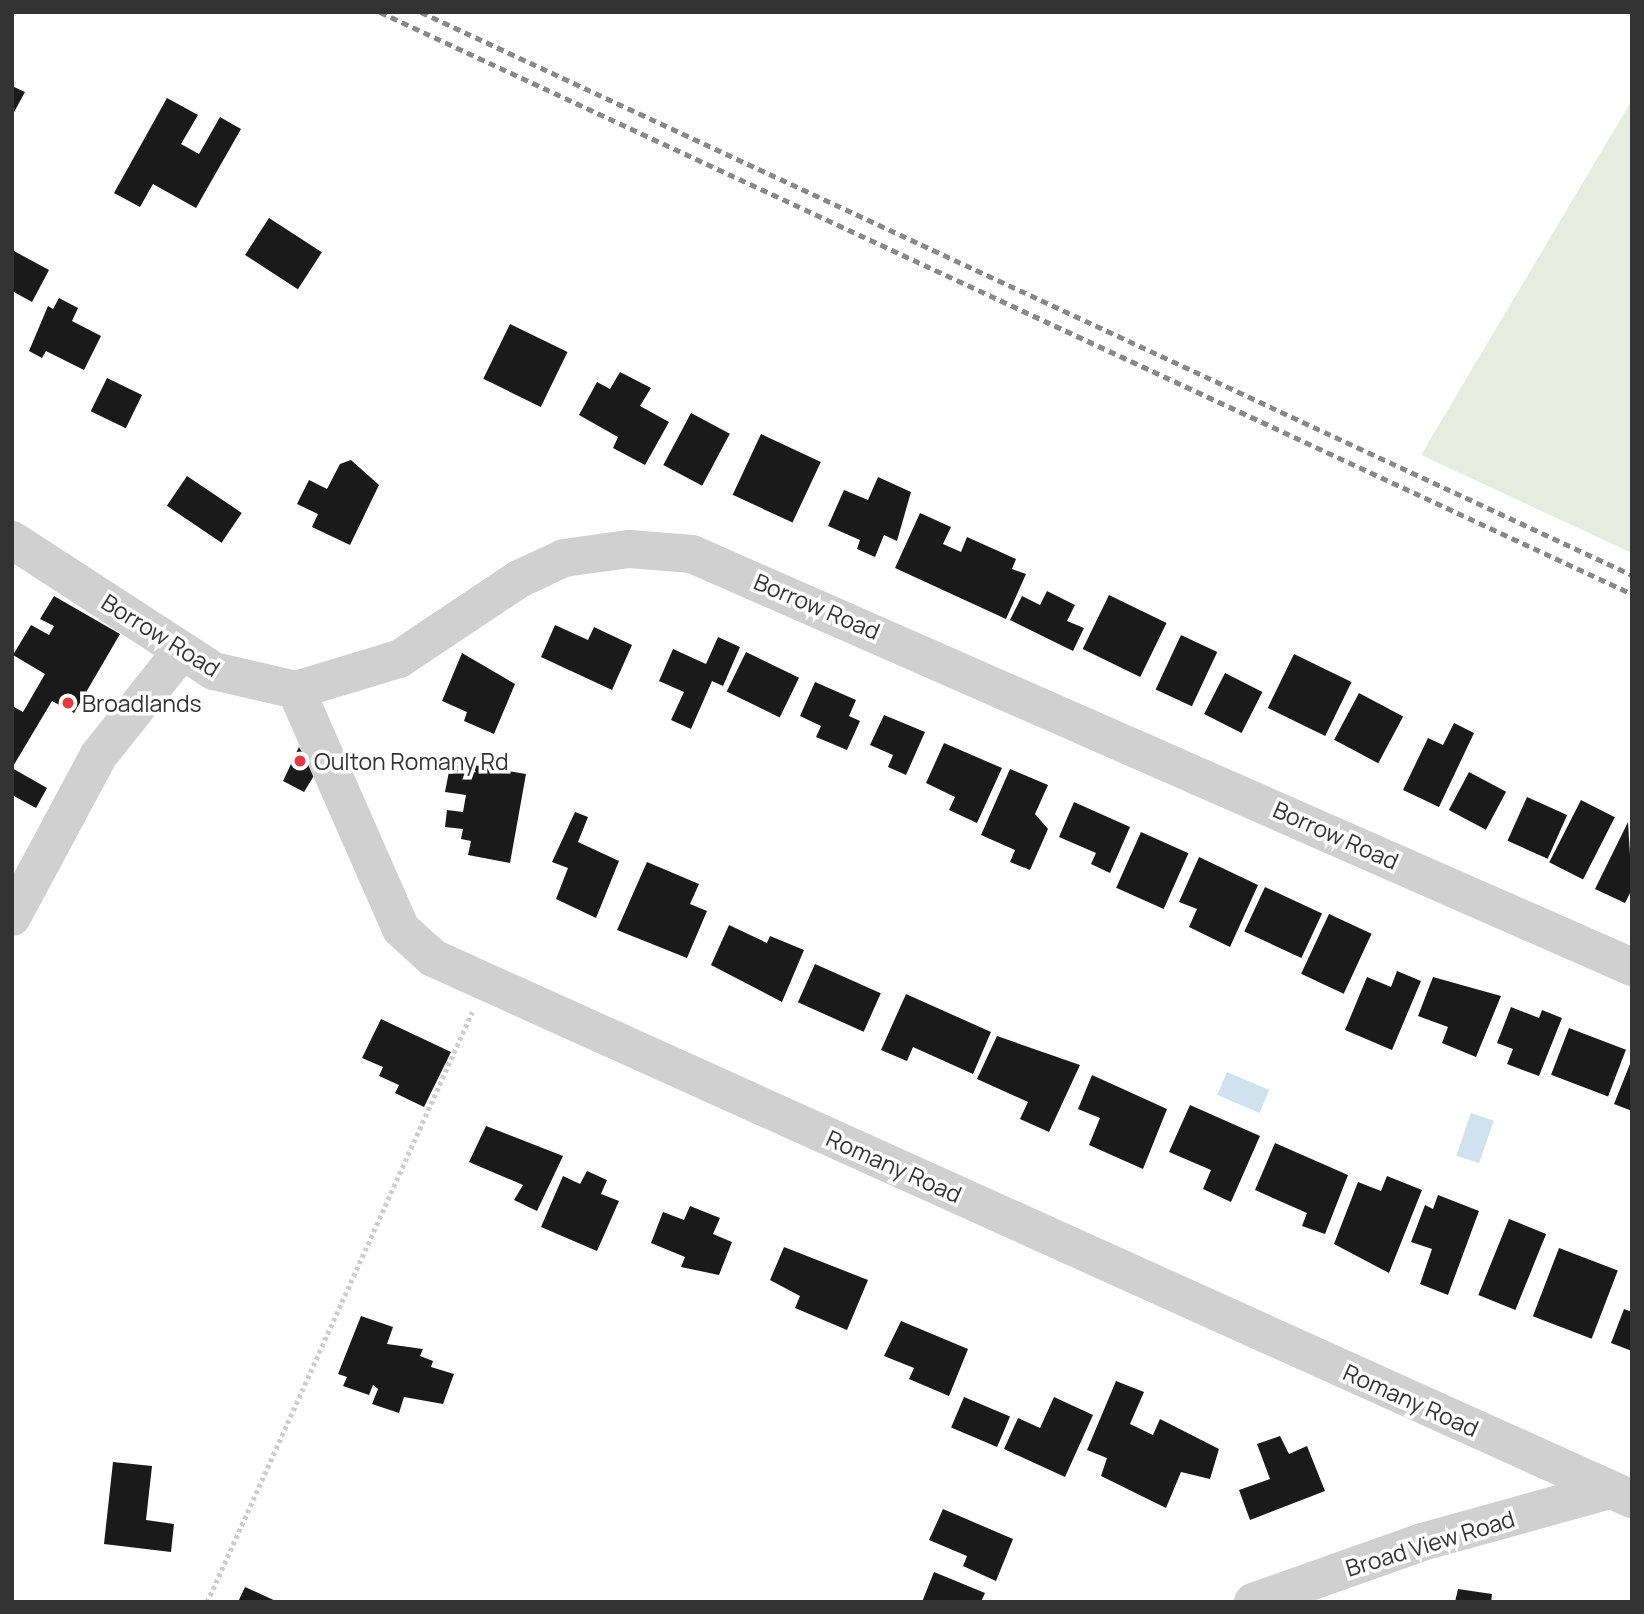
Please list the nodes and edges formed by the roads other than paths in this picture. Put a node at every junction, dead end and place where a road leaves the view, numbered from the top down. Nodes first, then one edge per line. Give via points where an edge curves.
1 (12, 540) edge
2 (180, 652) junction
3 (296, 691) junction
4 (12, 917) edge
5 (1632, 967) edge
6 (1620, 1495) edge
7 (1253, 1602) edge

1 - 2 street, Borrow Road
2 - 3 street, Borrow Road via 214,671
2 - 4 street via 99,755
3 - 5 street, Borrow Road via 399,659 519,579 564,558 629,549 692,554
3 - 6 street, Romany Road via 401,929 433,958
6 - 7 street, Broad View Road via 1422,1542

